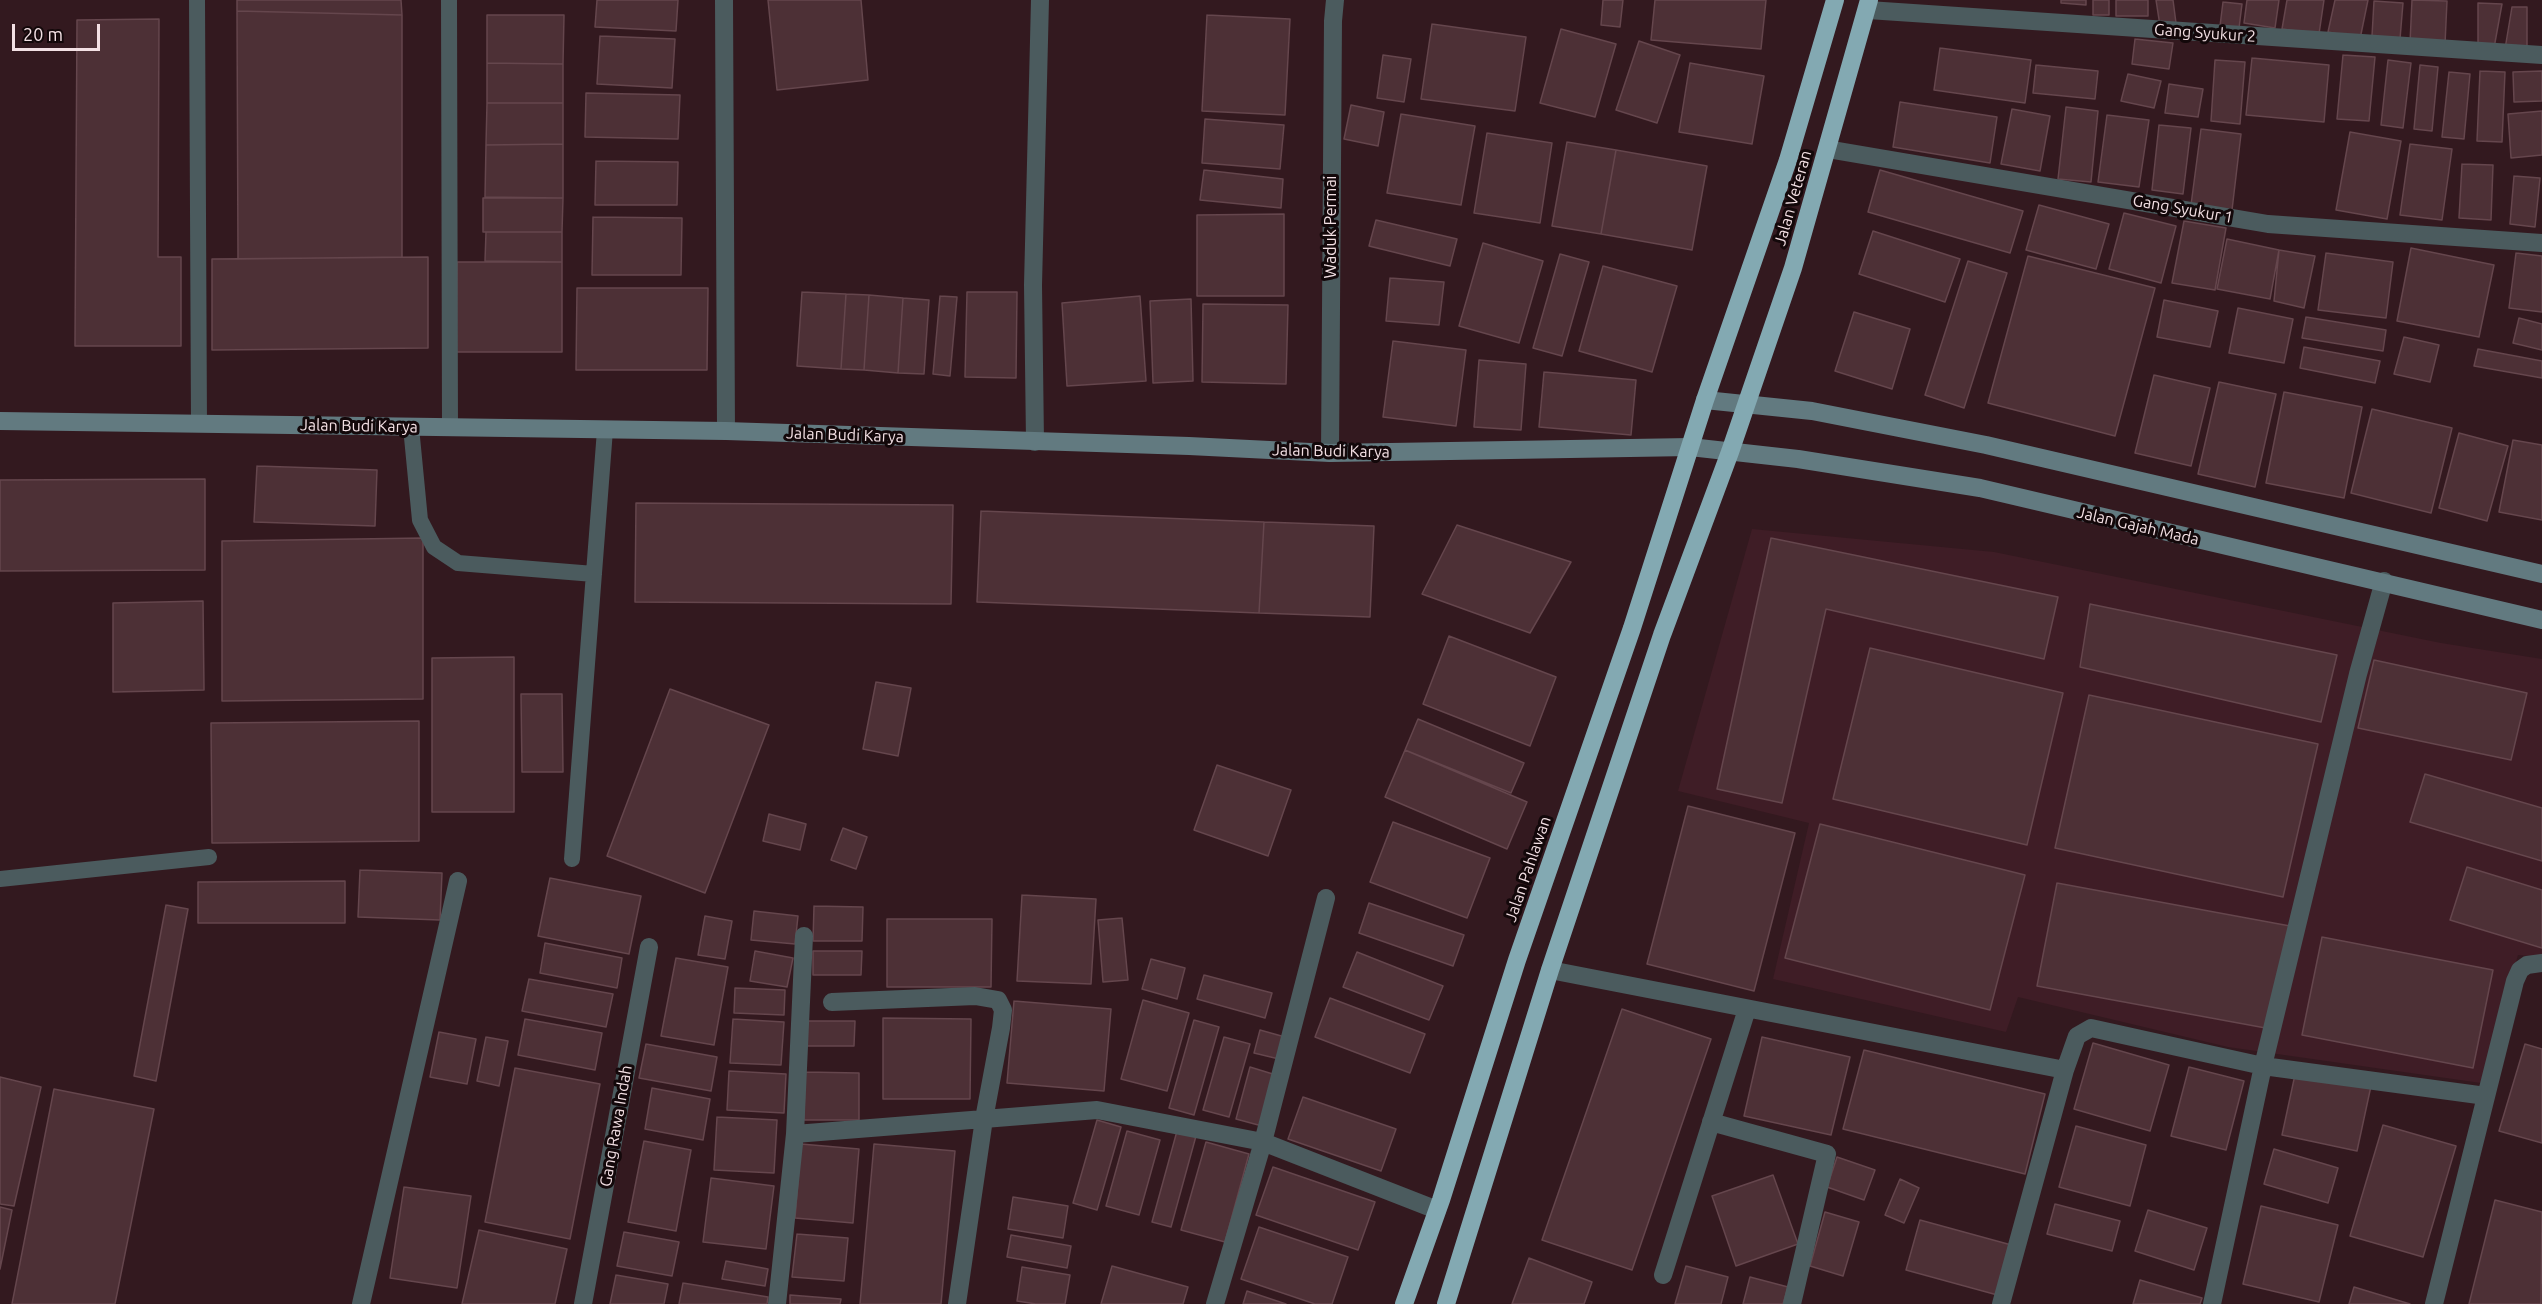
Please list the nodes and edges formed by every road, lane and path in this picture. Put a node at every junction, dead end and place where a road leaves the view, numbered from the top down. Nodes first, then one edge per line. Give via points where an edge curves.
1 (197, 0) edge
2 (449, 0) edge
3 (724, 0) edge
4 (1040, 0) edge
5 (1335, 0) edge
6 (1835, 0) edge
7 (1869, 5) edge
8 (2542, 55) edge
9 (1827, 149) junction
10 (2542, 243) edge
11 (1706, 400) junction
12 (1747, 404) junction
13 (0, 421) edge
14 (199, 424) junction
15 (411, 427) junction
16 (450, 428) junction
17 (605, 430) junction
18 (726, 431) junction
19 (1035, 442) junction
20 (1690, 447) junction
21 (1730, 452) junction
22 (1329, 453) junction
23 (2542, 573) edge
24 (594, 574) junction
25 (2384, 581) junction
26 (2542, 620) edge
27 (209, 857) dead end
28 (572, 859) dead end
29 (0, 879) edge
30 (458, 881) dead end
31 (1326, 898) dead end
32 (804, 936) dead end
33 (649, 947) dead end
34 (2542, 963) edge
35 (1550, 970) junction
36 (832, 1002) dead end
37 (1747, 1008) junction
38 (2263, 1066) junction
39 (2065, 1070) junction
40 (2486, 1096) junction
41 (984, 1119) junction
42 (1711, 1122) junction
43 (795, 1134) junction
44 (1263, 1142) junction
45 (1437, 1210) junction
46 (1663, 1275) dead end
47 (361, 1304) edge
48 (583, 1304) edge
49 (777, 1304) edge
50 (957, 1304) edge
51 (1215, 1304) edge
52 (1404, 1304) edge
53 (1446, 1304) edge
54 (1792, 1304) edge
55 (2001, 1304) edge
56 (2212, 1304) edge
57 (2434, 1304) edge

1 - 14 lane
2 - 16 lane
3 - 18 street
4 - 19 street via 1033,285
5 - 22 street, Waduk Permai
6 - 11 highway, Jalan Veteran via 1788,160
7 - 8 street, Gang Syukur 2
7 - 9 highway, Jalan Veteran
9 - 10 street, Gang Syukur 1 via 2268,224
9 - 12 highway, Jalan Veteran via 1793,268
11 - 12 street
11 - 20 highway, Jalan Veteran
12 - 21 highway, Jalan Veteran
12 - 23 street via 1812,411 1986,445
13 - 14 street, Jalan Budi Karya
14 - 15 street, Jalan Budi Karya
15 - 16 street, Jalan Budi Karya
15 - 24 lane via 420,520 434,547 458,563
16 - 17 street, Jalan Budi Karya
17 - 18 street, Jalan Budi Karya
17 - 24 lane
18 - 19 street, Jalan Budi Karya
19 - 22 street, Jalan Budi Karya
20 - 21 street, Jalan Budi Karya
20 - 22 street, Jalan Budi Karya
20 - 45 highway, Jalan Pahlawan
21 - 25 street, Jalan Gajah Mada via 1980,488
21 - 35 highway via 1662,635
24 - 28 lane
25 - 26 street, Jalan Gajah Mada
25 - 38 street
27 - 29 lane
30 - 47 street
31 - 44 street
32 - 43 street
33 - 48 street, Gang Rawa Indah
34 - 40 street via 2527,965 2515,981
35 - 37 street
35 - 53 highway
36 - 41 street via 975,996 998,1000 1001,1028
37 - 39 street
37 - 42 street
38 - 39 street via 2091,1028 2077,1036
38 - 40 street
38 - 56 street
39 - 55 street
40 - 57 street
41 - 43 street
41 - 44 street via 1096,1110
41 - 50 street
42 - 46 street
42 - 54 street via 1827,1154
43 - 49 street
44 - 45 street
44 - 51 street
45 - 52 highway, Jalan Pahlawan

